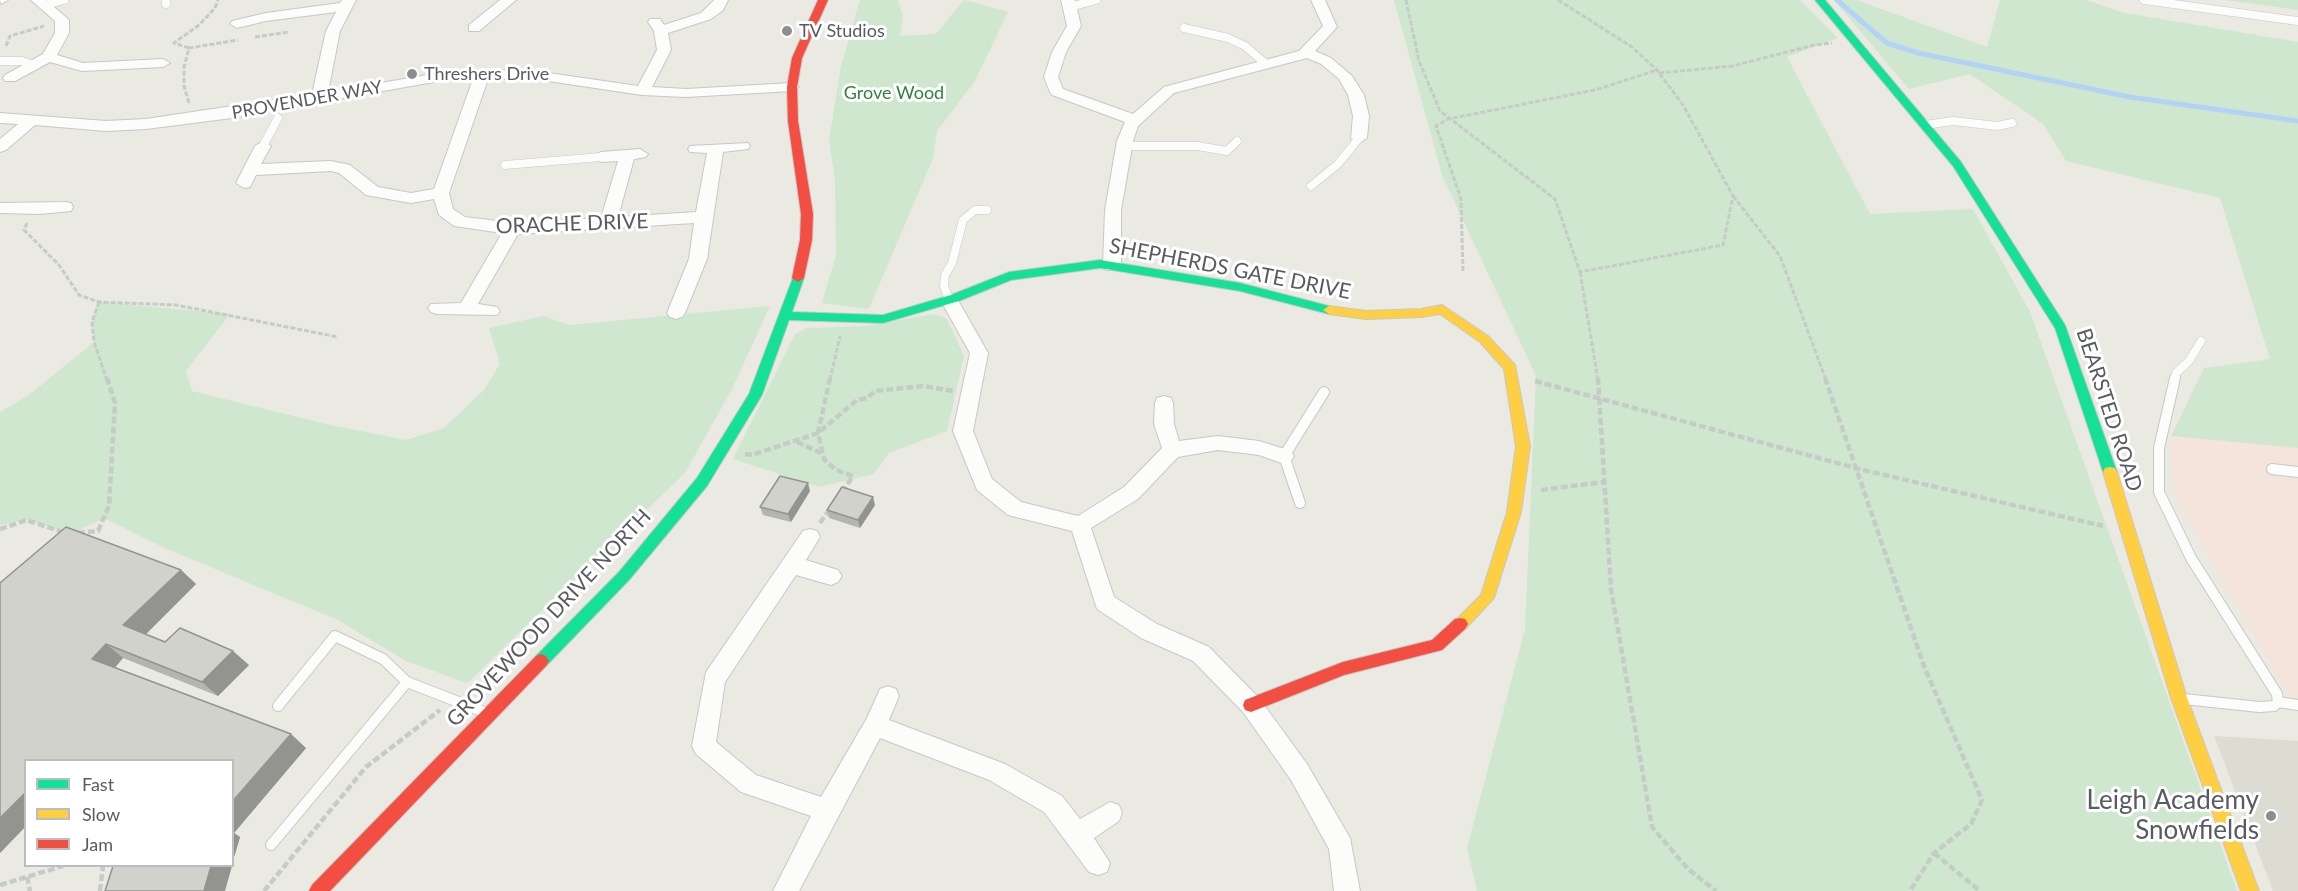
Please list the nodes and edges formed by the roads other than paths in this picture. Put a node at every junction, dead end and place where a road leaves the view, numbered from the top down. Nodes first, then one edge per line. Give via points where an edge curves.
1 (64, 0) edge
2 (721, 0) edge
3 (823, 0) edge
4 (1096, 0) edge
5 (1318, 0) edge
6 (1820, 0) edge
7 (2144, 0) edge
8 (42, 3) edge
9 (346, 3) edge
10 (1069, 3) edge
11 (509, 7) edge
12 (2298, 21) edge
13 (237, 24) dead end
14 (474, 28) dead end
15 (1184, 28) dead end
16 (1306, 52) junction
17 (49, 57) junction
18 (0, 61) edge
19 (163, 63) dead end
20 (1266, 64) junction
21 (33, 65) junction
22 (482, 74) junction
23 (10, 78) dead end
24 (792, 87) junction
25 (642, 91) junction
26 (319, 99) junction
27 (0, 118) edge
28 (278, 118) dead end
29 (1135, 120) junction
30 (31, 121) junction
31 (2012, 123) dead end
32 (1924, 125) junction
33 (1359, 138) joint
34 (1237, 141) dead end
35 (263, 146) joint
36 (742, 146) dead end
37 (1125, 146) junction
38 (0, 147) edge
39 (716, 148) junction
40 (696, 149) dead end
41 (601, 157) joint
42 (505, 165) dead end
43 (1311, 186) dead end
44 (441, 193) junction
45 (65, 207) dead end
46 (0, 208) edge
47 (987, 210) dead end
48 (703, 217) junction
49 (608, 224) junction
50 (513, 229) junction
51 (1112, 266) junction
52 (949, 299) junction
53 (437, 308) dead end
54 (466, 310) junction
55 (491, 311) dead end
56 (676, 313) dead end
57 (786, 316) junction
58 (2201, 341) dead end
59 (1324, 392) dead end
60 (1164, 403) dead end
61 (1172, 450) junction
62 (1284, 456) junction
63 (2272, 470) dead end
64 (2298, 472) edge
65 (1300, 503) dead end
66 (1080, 525) junction
67 (810, 537) road end
68 (793, 565) junction
69 (831, 576) dead end
70 (406, 682) junction
71 (888, 696) dead end
72 (2179, 698) junction
73 (2278, 702) junction
74 (1251, 705) junction
75 (2298, 705) edge
76 (278, 706) dead end
77 (489, 714) junction
78 (875, 725) junction
79 (827, 810) junction
80 (1110, 813) dead end
81 (1077, 835) junction
82 (271, 845) dead end
83 (1098, 863) dead end
84 (318, 891) edge
85 (786, 891) edge
86 (1347, 891) edge
87 (2250, 891) edge

1 - 8 lane
2 - 25 street via 706,16 658,26 663,57
3 - 24 street, GROVEWOOD DRIVE NORTH via 797,58
4 - 10 lane
5 - 16 street via 1330,27
6 - 32 street, BEARSTED ROAD
7 - 12 lane
8 - 17 street via 62,20 62,33
9 - 13 street via 263,11
9 - 26 street via 333,30
10 - 29 street via 1074,26 1051,77 1057,92
11 - 14 street via 494,10
15 - 20 lane via 1227,38 1245,46
16 - 20 street
16 - 33 street via 1346,76 1358,106
17 - 19 street via 82,67 145,57
17 - 21 street
18 - 21 lane
20 - 29 street via 1168,90
21 - 23 street
22 - 25 street, PROVENDER WAY via 535,75
22 - 26 street, PROVENDER WAY via 439,77
22 - 44 street
24 - 25 street, PROVENDER WAY via 686,93
24 - 57 street, GROVEWOOD DRIVE NORTH via 807,214 800,274
26 - 30 street, PROVENDER WAY via 186,119 106,126
27 - 30 street, PROVENDER WAY
28 - 35 lane
29 - 37 street
30 - 38 street
31 - 32 lane via 1997,126 1953,121
32 - 72 street, BEARSTED ROAD via 1957,164 2061,328 2099,437
33 - 43 lane via 1338,164
34 - 37 lane via 1227,151 1197,146
35 - 44 street via 248,177 331,166 344,169 372,191 391,196 411,198
36 - 39 street
37 - 51 street via 1113,210
39 - 40 street
39 - 48 street
41 - 42 lane
41 - 49 street via 633,155
44 - 50 street, ORACHE DRIVE via 445,211 460,222
45 - 46 street
47 - 52 lane via 975,210 963,220 945,275
48 - 49 street, ORACHE DRIVE
48 - 56 street via 698,259 676,293
49 - 50 street, ORACHE DRIVE
50 - 54 street
51 - 52 street, SHEPHERDS GATE DRIVE via 1100,264 1009,276
51 - 74 street, SHEPHERDS GATE DRIVE via 1240,287 1314,308 1366,315 1442,309 1484,339 1510,368 1523,446 1514,512 1487,598 1437,645 1343,669
52 - 57 street, SHEPHERDS GATE DRIVE via 882,319
52 - 66 street via 979,353 963,431 984,484 1014,509
53 - 54 street
54 - 55 street
57 - 77 street, GROVEWOOD DRIVE NORTH via 755,395 702,482 624,576
58 - 73 lane via 2176,373 2159,448 2159,492 2191,558 2277,694
59 - 62 lane
60 - 61 street via 1164,424
61 - 62 street via 1218,443
61 - 66 street via 1131,493
62 - 65 lane
63 - 64 lane
66 - 74 street via 1105,603 1149,631 1201,654
67 - 68 street
68 - 69 street
68 - 79 street via 714,679 704,746 749,784
70 - 76 lane via 383,659 335,636
70 - 77 lane
70 - 82 lane
71 - 78 street
72 - 73 lane via 2259,707
72 - 87 street, BEARSTED ROAD
73 - 75 lane
74 - 86 street via 1299,772 1341,846
77 - 84 street, GROVEWOOD DRIVE NORTH
78 - 79 street
78 - 81 street via 997,772 1053,804
79 - 85 street
80 - 81 street
81 - 83 street

